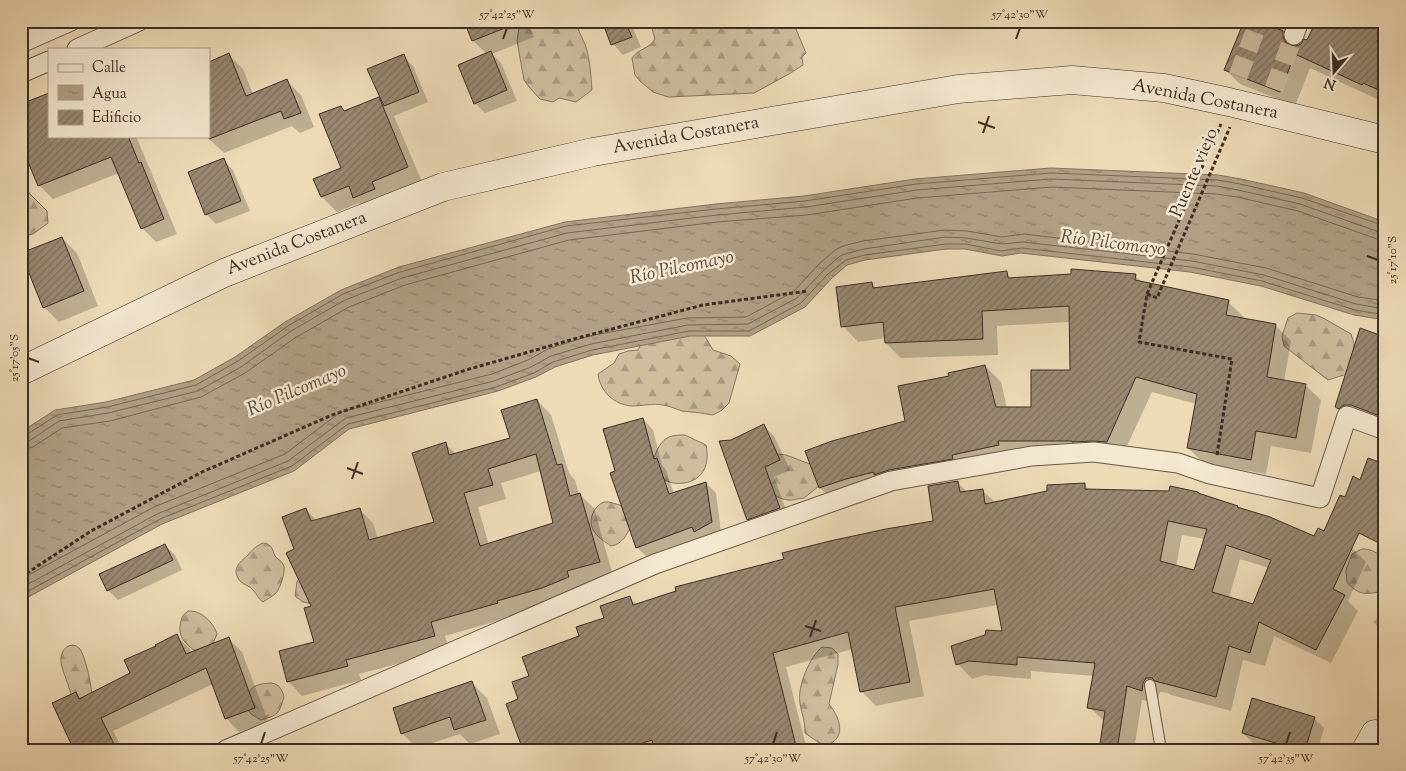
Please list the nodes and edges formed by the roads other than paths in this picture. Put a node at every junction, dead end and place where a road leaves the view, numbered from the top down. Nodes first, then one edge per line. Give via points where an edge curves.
1 (71, 21) edge
2 (139, 21) edge
3 (21, 43) edge
4 (80, 48) edge
5 (48, 61) edge
6 (21, 73) edge
7 (1385, 140) edge
8 (21, 371) edge
9 (1385, 430) edge
10 (1150, 685) dead end
11 (226, 750) edge
12 (1161, 750) edge

1 - 3 street
2 - 4 street
5 - 6 street
7 - 8 street, Avenida Costanera via 1231,113 1164,88 1072,80 958,89 593,152 443,187 224,273
9 - 11 street via 1347,416 1320,498 1210,474 1178,463 1094,452 1032,456 891,481 655,564
10 - 12 lane

